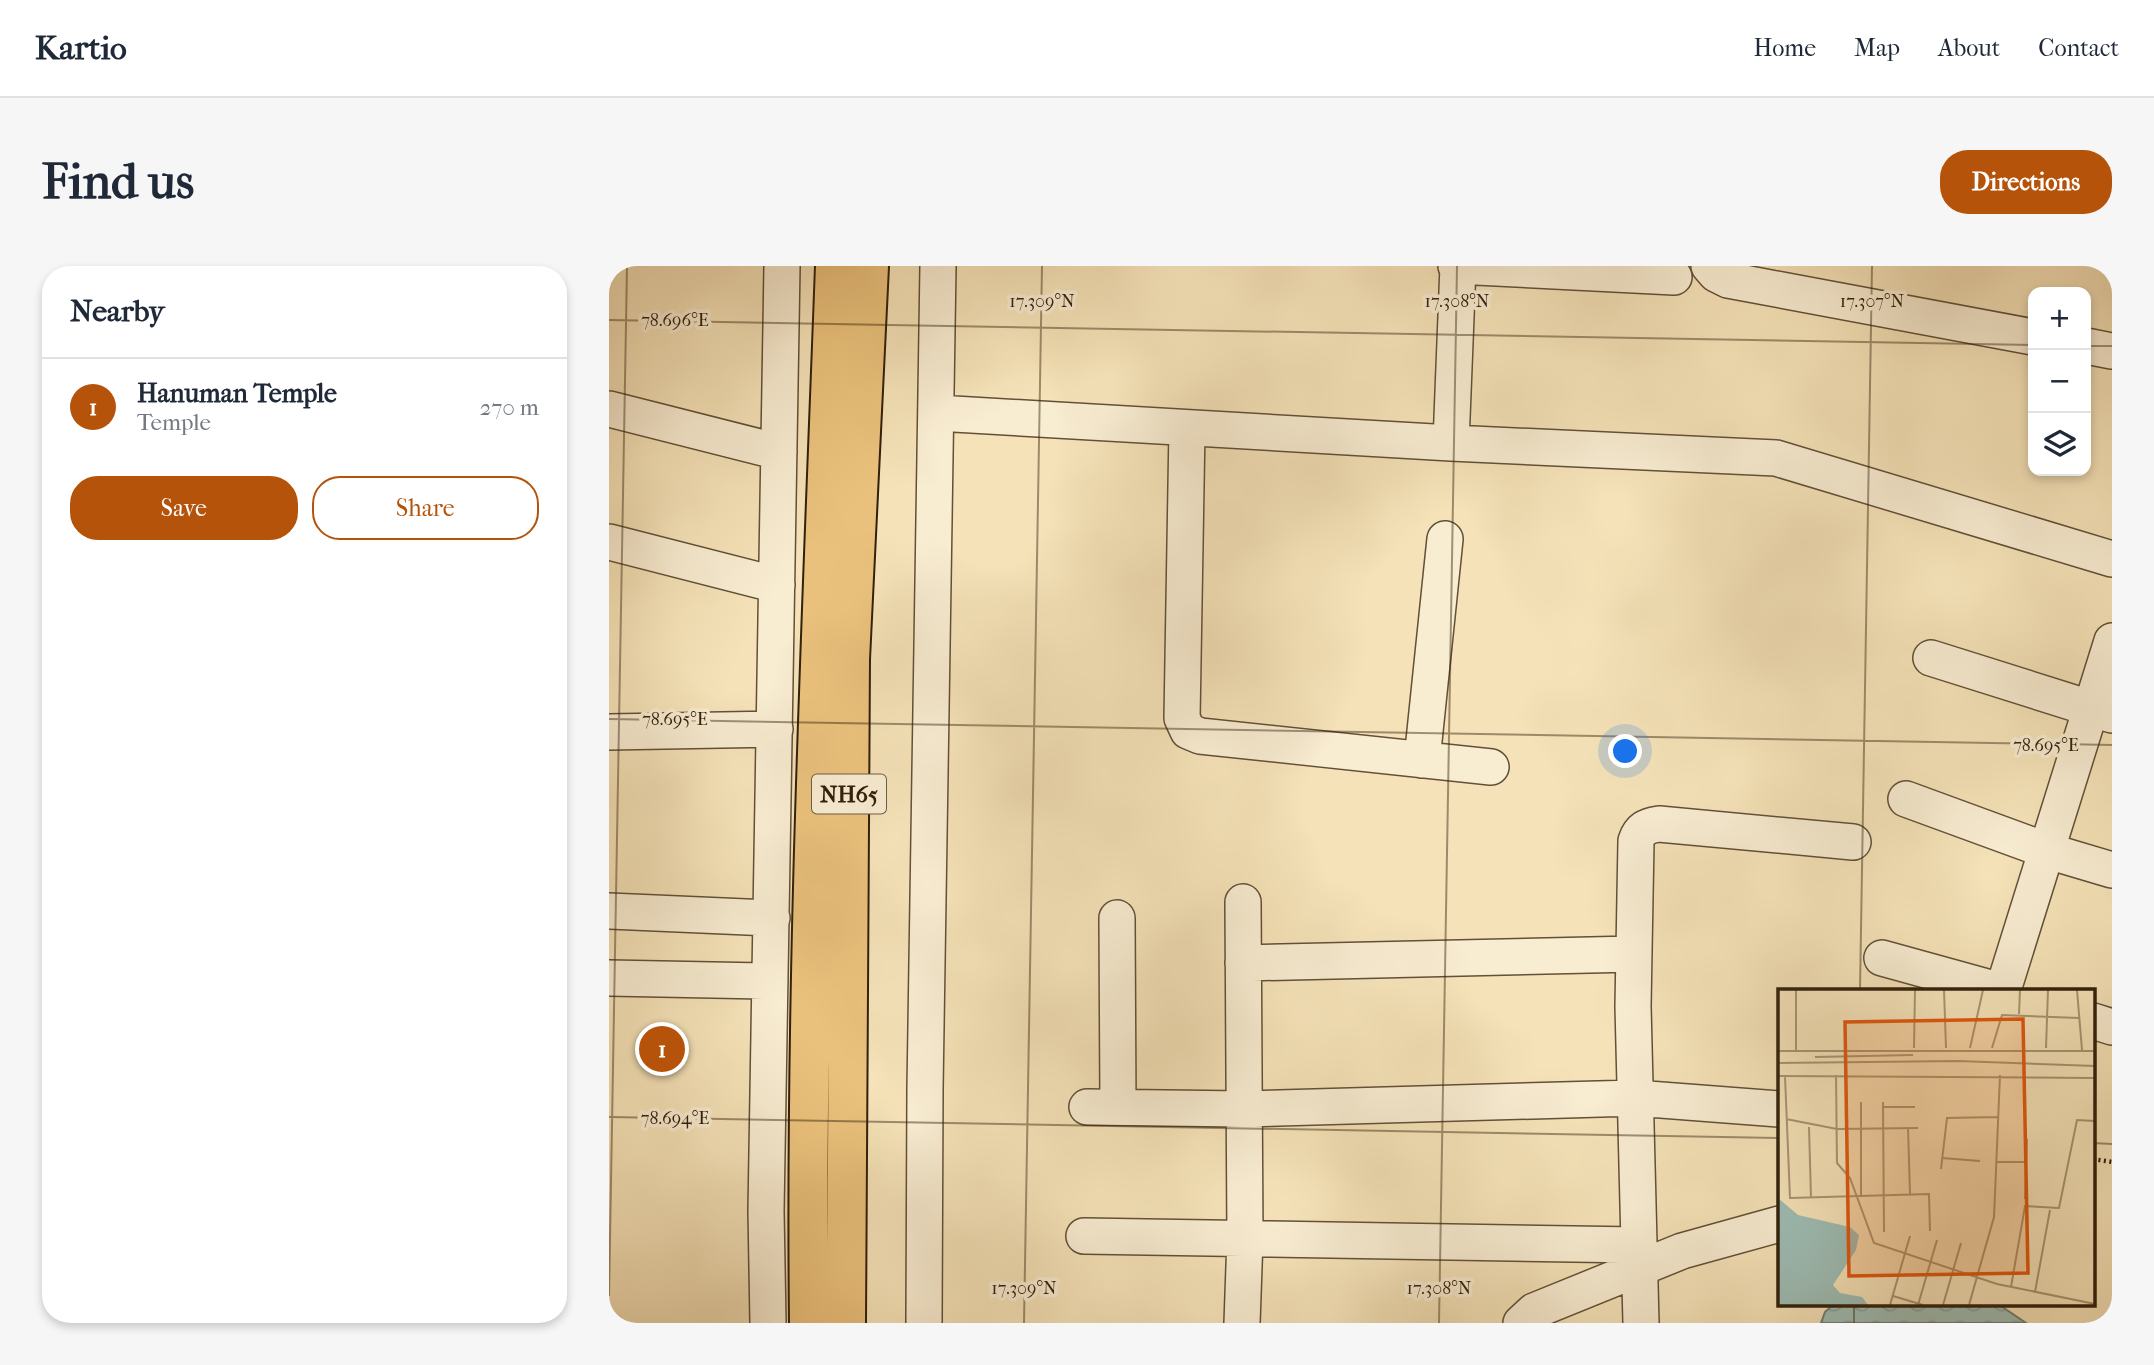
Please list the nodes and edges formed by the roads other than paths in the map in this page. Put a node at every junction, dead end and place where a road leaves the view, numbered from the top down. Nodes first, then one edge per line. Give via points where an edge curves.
1 (782, 266) edge
2 (835, 266) edge
3 (869, 266) edge
4 (938, 266) edge
5 (1457, 266) edge
6 (1709, 266) edge
7 (1674, 277) dead end
8 (2028, 336) edge
9 (2091, 347) edge
10 (2112, 351) edge
11 (609, 409) edge
12 (937, 412) junction
13 (1187, 428) junction
14 (1451, 443) junction
15 (779, 452) junction
16 (1445, 539) dead end
17 (609, 542) edge
18 (2112, 559) edge
19 (777, 585) junction
20 (2112, 640) edge
21 (1931, 658) dead end
22 (2102, 712) edge
23 (775, 729) junction
24 (609, 732) edge
25 (1422, 760) junction
26 (1491, 768) dead end
27 (1906, 799) dead end
28 (1853, 842) dead end
29 (2047, 851) junction
30 (2112, 870) edge
31 (1243, 902) dead end
32 (609, 911) edge
33 (772, 918) junction
34 (1117, 918) dead end
35 (1634, 954) junction
36 (1882, 958) dead end
37 (1243, 963) junction
38 (609, 978) edge
39 (770, 981) junction
40 (1996, 989) edge
41 (2000, 989) edge
42 (2095, 1022) edge
43 (2112, 1027) edge
44 (1635, 1098) junction
45 (1244, 1109) junction
46 (1778, 1109) edge
47 (1778, 1225) edge
48 (1084, 1236) dead end
49 (1245, 1238) junction
50 (1639, 1256) junction
51 (768, 1323) edge
52 (809, 1323) edge
53 (846, 1323) edge
54 (924, 1323) edge
55 (1242, 1323) edge
56 (1521, 1323) edge
57 (1641, 1323) edge

1 - 15 street
2 - 52 highway, NH65 via 816,772 807,1170
3 - 53 highway, NH65 via 850,659
4 - 12 street
5 - 7 street
5 - 14 street
6 - 8 street via 1728,280
9 - 10 street
11 - 15 street
12 - 13 street
12 - 54 street
13 - 14 street
13 - 25 street via 1182,718 1188,731
14 - 18 street via 1776,458
15 - 19 street
16 - 25 street
17 - 19 street
19 - 23 street
20 - 22 street
21 - 22 street
22 - 29 street
23 - 24 street
23 - 33 street
25 - 26 street
27 - 29 street
28 - 35 street via 1647,826 1636,841
29 - 30 street
29 - 41 street
31 - 37 street
32 - 33 street
33 - 39 street
34 - 45 street via 1103,1107
35 - 37 street
35 - 44 street
36 - 40 street
37 - 45 street
38 - 39 street
39 - 51 street
42 - 43 street
44 - 45 street
44 - 46 street
44 - 50 street
45 - 49 street
47 - 50 street via 1682,1251
48 - 49 street
49 - 50 street
49 - 55 street
50 - 56 street via 1534,1311
50 - 57 street

